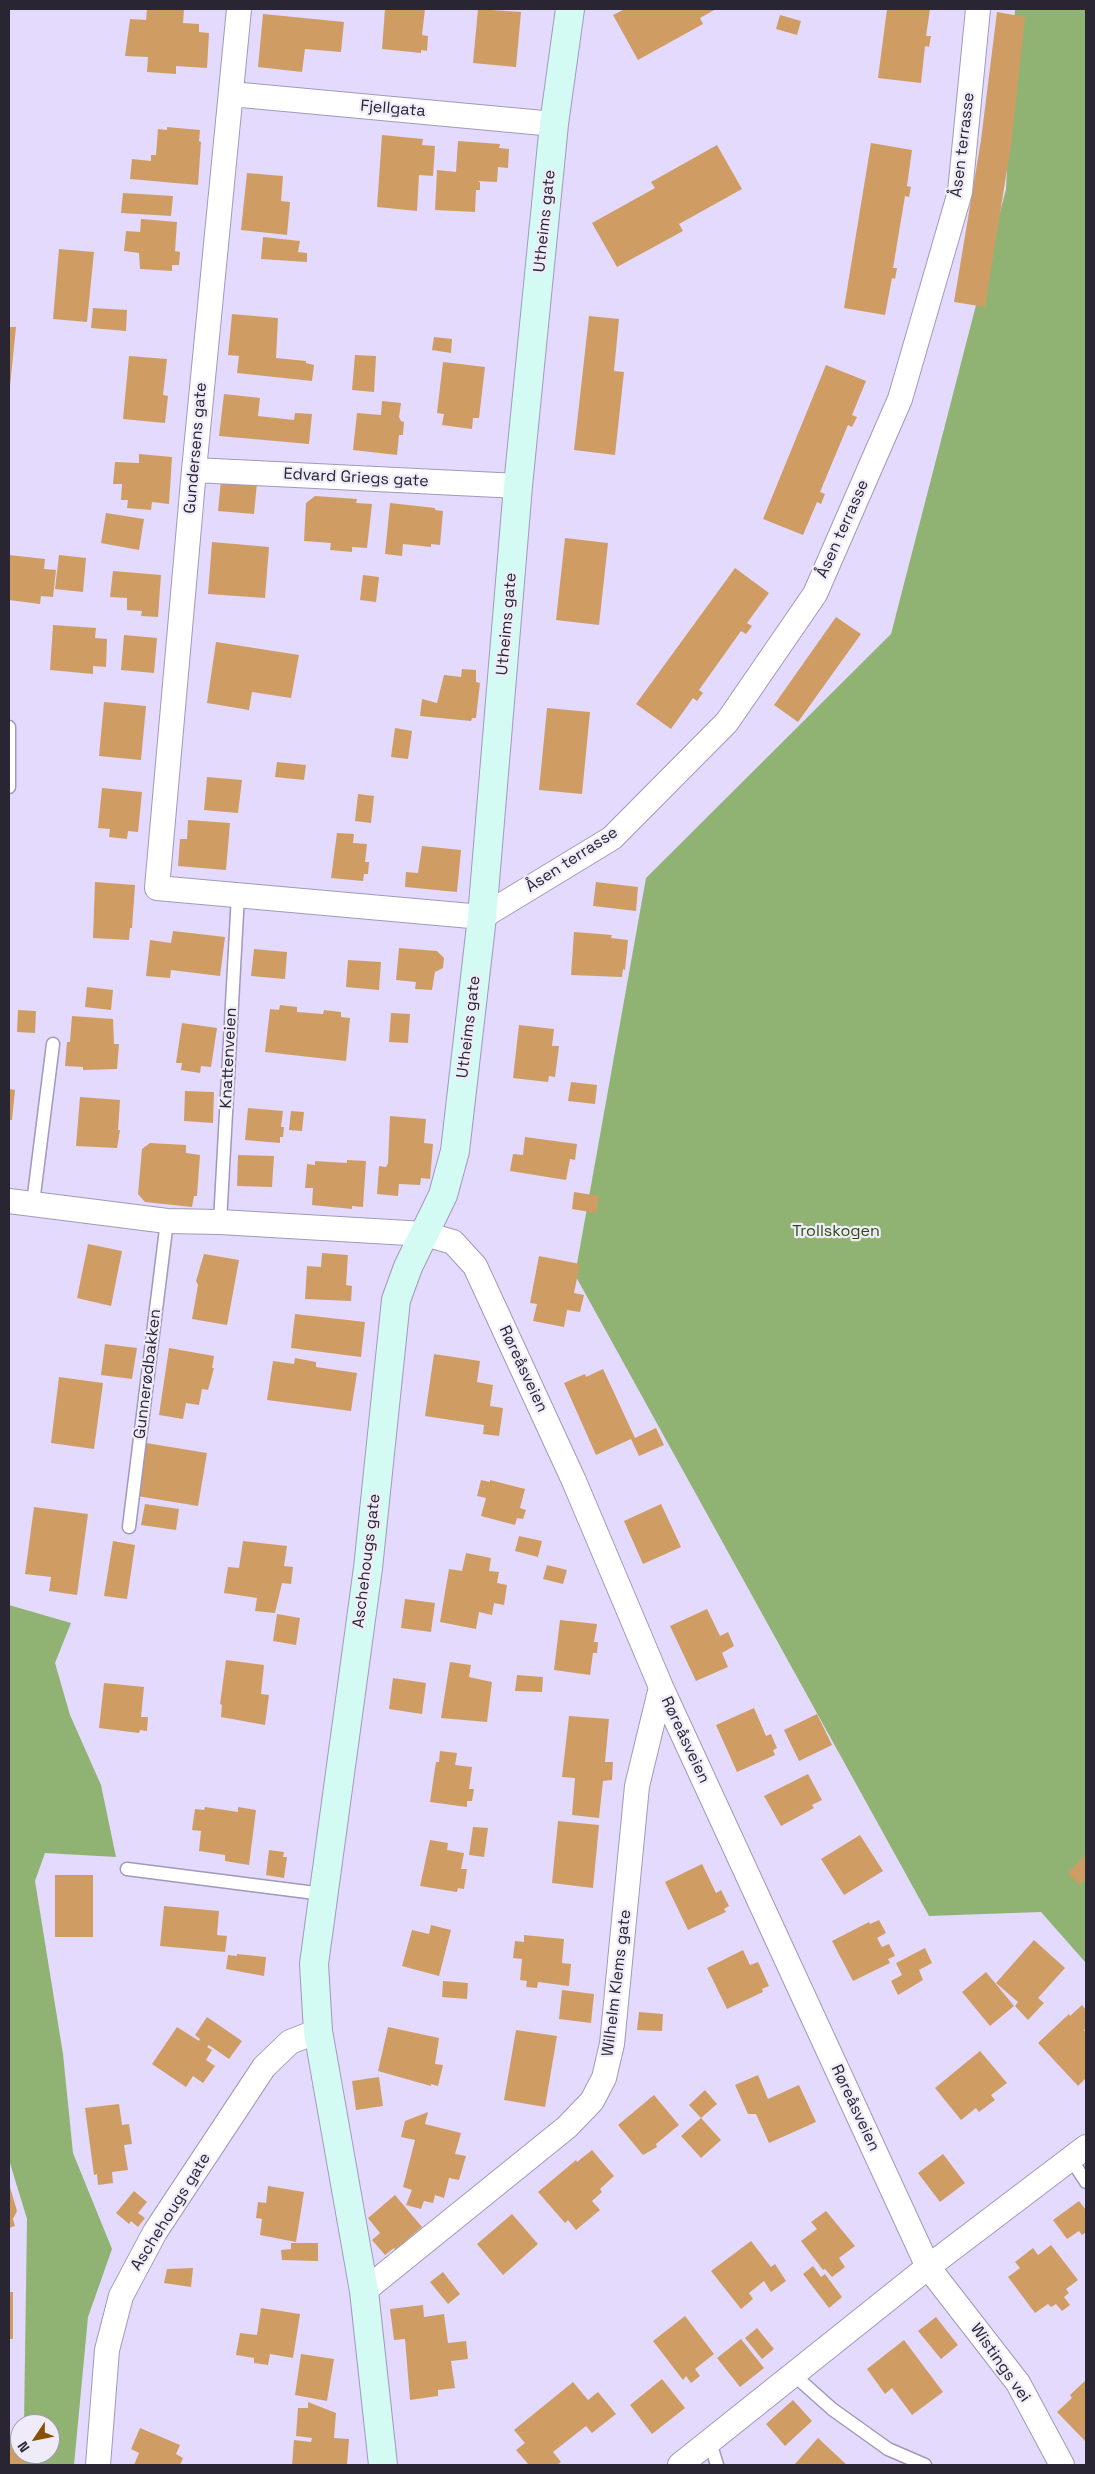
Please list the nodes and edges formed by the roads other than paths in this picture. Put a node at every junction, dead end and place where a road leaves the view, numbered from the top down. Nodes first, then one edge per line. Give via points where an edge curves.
1 (239, 9) edge
2 (570, 9) edge
3 (978, 9) edge
4 (231, 94) junction
5 (554, 124) junction
6 (194, 470) junction
7 (518, 486) junction
8 (9, 727) edge
9 (9, 787) edge
10 (238, 895) junction
11 (482, 917) junction
12 (53, 1044) dead end
13 (9, 1201) edge
14 (33, 1203) junction
15 (167, 1221) junction
16 (220, 1222) junction
17 (425, 1234) junction
18 (129, 1527) dead end
19 (661, 1687) junction
20 (127, 1869) dead end
21 (323, 1894) junction
22 (318, 2031) junction
23 (1078, 2153) edge
24 (1086, 2182) edge
25 (928, 2267) junction
26 (364, 2291) junction
27 (794, 2375) junction
28 (710, 2442) junction
29 (98, 2465) edge
30 (383, 2465) edge
31 (680, 2465) edge
32 (717, 2465) edge
33 (925, 2465) edge
34 (1062, 2465) edge

1 - 4 street, Gundersens gate
2 - 5 main road, Utheims gate
3 - 11 street, Åsen terrasse via 960,192 900,399 815,594 727,722 612,838
4 - 5 street, Fjellgata
4 - 6 street, Gundersens gate
5 - 7 main road, Utheims gate
6 - 7 street, Edvard Griegs gate
6 - 10 street, Gundersens gate via 157,888
7 - 11 main road, Utheims gate
8 - 9 lane
10 - 11 street
10 - 16 lane, Knattenveien
11 - 17 main road, Utheims gate via 455,1151 443,1195
12 - 14 lane
13 - 14 street
14 - 15 street
15 - 16 street
15 - 18 lane, Gunnerødbakken
16 - 17 street
17 - 19 street, Røreåsveien via 454,1242 475,1266 574,1481
17 - 21 main road, Aschehougs gate via 396,1300 368,1568
19 - 25 street, Røreåsveien
19 - 26 street, Wilhelm Klems gate via 637,1786 612,2044 604,2078 592,2101 567,2127
20 - 21 lane
21 - 22 main road, Aschehougs gate via 314,1964
22 - 26 main road, Aschehougs gate
22 - 29 street, Aschehougs gate via 290,2042 264,2067 155,2232 121,2296 107,2350
23 - 24 lane
23 - 25 street
25 - 27 street
25 - 34 street, Wistings vei via 1018,2383
26 - 30 main road, Aschehougs gate
27 - 28 street
27 - 33 lane via 832,2409 888,2448
28 - 31 street
28 - 32 lane

